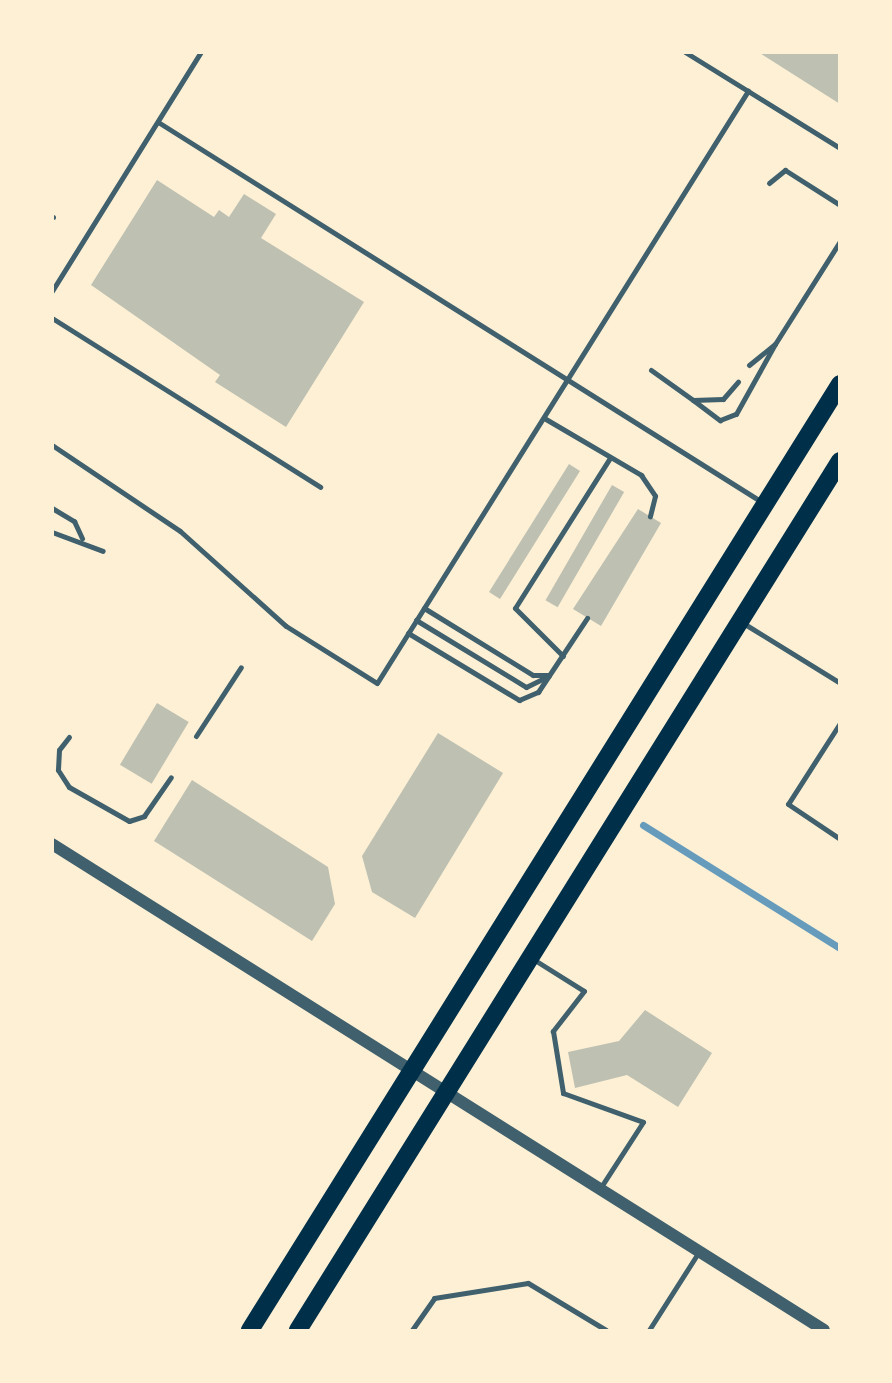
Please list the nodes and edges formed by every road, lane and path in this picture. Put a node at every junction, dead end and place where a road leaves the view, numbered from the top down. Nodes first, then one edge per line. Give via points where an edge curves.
1 (201, 52) edge
2 (685, 52) edge
3 (748, 91) junction
4 (158, 122) junction
5 (839, 148) edge
6 (769, 183) dead end
7 (839, 205) edge
8 (839, 241) edge
9 (52, 291) edge
10 (52, 318) edge
11 (775, 344) junction
12 (749, 365) dead end
13 (651, 370) dead end
14 (568, 380) junction
15 (738, 382) dead end
16 (839, 384) edge
17 (693, 400) junction
18 (544, 418) junction
19 (52, 445) edge
20 (610, 458) junction
21 (839, 461) edge
22 (320, 487) dead end
23 (765, 503) junction
24 (52, 508) edge
25 (650, 516) dead end
26 (52, 532) edge
27 (82, 538) junction
28 (103, 551) dead end
29 (424, 608) junction
30 (587, 618) dead end
31 (416, 620) junction
32 (740, 621) junction
33 (408, 633) junction
34 (563, 656) junction
35 (241, 667) dead end
36 (551, 675) junction
37 (839, 683) edge
38 (839, 723) edge
39 (196, 736) dead end
40 (69, 737) dead end
41 (171, 777) dead end
42 (839, 839) edge
43 (52, 844) edge
44 (531, 957) junction
45 (416, 1069) junction
46 (448, 1089) junction
47 (601, 1187) junction
48 (700, 1250) junction
49 (303, 1329) edge
50 (250, 1331) edge
51 (412, 1331) edge
52 (606, 1331) edge
53 (649, 1331) edge
54 (824, 1331) edge

1 - 4 lane
2 - 3 lane
3 - 5 lane
3 - 14 lane
4 - 9 lane
4 - 14 lane
6 - 7 lane via 785,170
8 - 11 lane
10 - 22 lane
11 - 12 lane
11 - 17 lane via 736,414 710,416
13 - 17 lane
14 - 18 lane
14 - 23 lane
15 - 17 lane via 723,399
16 - 23 main road
18 - 20 lane
18 - 29 lane
19 - 33 lane via 180,531 286,626 377,682
20 - 25 lane via 652,486
20 - 34 lane via 515,608
21 - 32 main road
23 - 45 main road
24 - 27 lane via 74,522
26 - 27 lane via 65,540
27 - 28 lane
29 - 31 lane
29 - 36 lane via 533,674
30 - 34 lane
31 - 33 lane
31 - 36 lane via 526,687
32 - 37 lane
32 - 44 main road
33 - 36 lane via 519,700 538,692
34 - 36 lane
35 - 39 lane
38 - 42 lane via 788,804
40 - 41 lane via 59,750 58,770 69,787 129,821 144,816
43 - 45 street
44 - 46 main road
44 - 47 lane via 584,991 553,1031 563,1093 643,1122
45 - 46 street
45 - 50 main road
46 - 47 street
46 - 49 main road
47 - 48 street
48 - 53 lane
48 - 54 street
51 - 52 lane via 434,1298 528,1283

